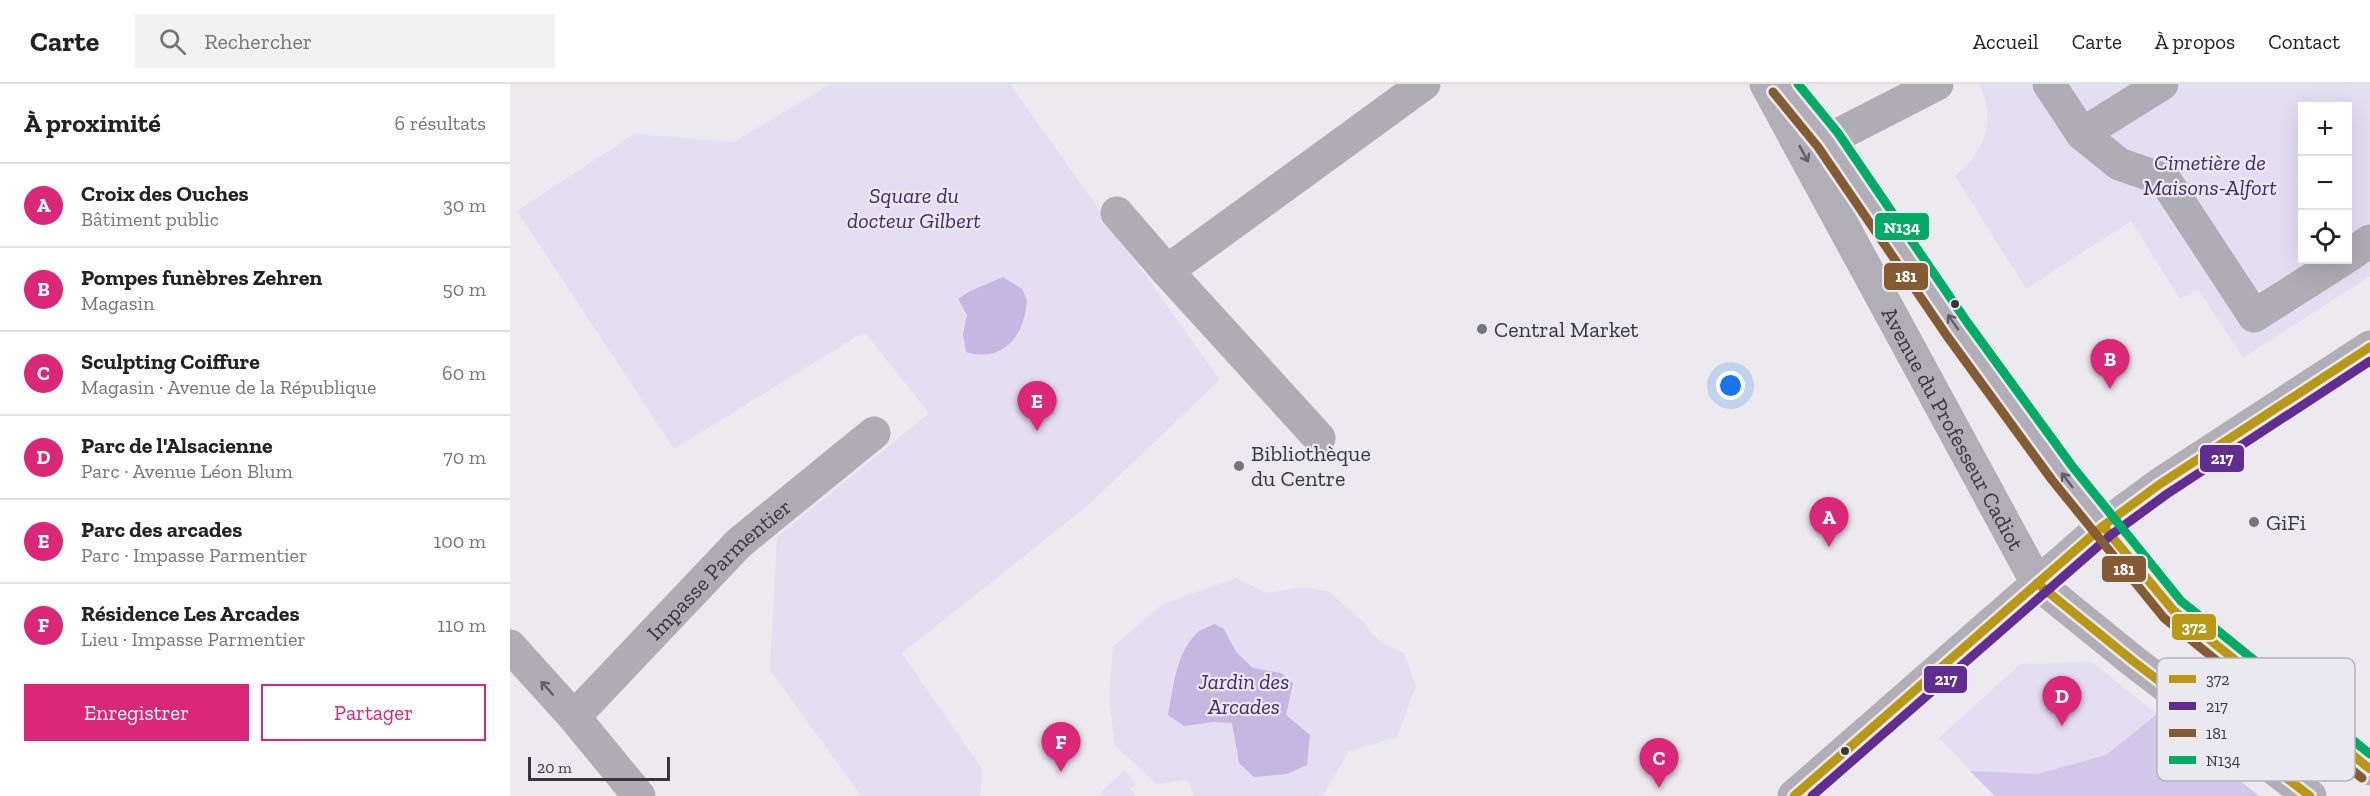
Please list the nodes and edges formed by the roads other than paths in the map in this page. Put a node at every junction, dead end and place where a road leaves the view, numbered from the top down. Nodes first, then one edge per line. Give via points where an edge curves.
1 (1424, 84) edge
2 (1766, 84) edge
3 (1782, 84) edge
4 (1937, 84) edge
5 (2049, 84) edge
6 (2162, 84) edge
7 (2082, 134) junction
8 (1828, 140) junction
9 (1117, 213) dead end
10 (2370, 241) edge
11 (2352, 253) edge
12 (2336, 264) edge
13 (1167, 271) junction
14 (2370, 347) edge
15 (874, 433) dead end
16 (1319, 438) dead end
17 (2103, 526) junction
18 (2037, 583) junction
19 (510, 646) edge
20 (2233, 658) edge
21 (2157, 679) edge
22 (574, 717) junction
23 (2355, 757) edge
24 (2370, 769) edge
25 (2290, 781) edge
26 (639, 796) edge
27 (1794, 796) edge
28 (2310, 796) edge

1 - 13 street
2 -> 18 main road, Avenue du Professeur Cadiot
3 - 8 main road, Avenue du Professeur Cadiot
4 - 8 street
5 - 7 street
6 - 7 street
7 - 12 street via 2119,164 2165,180 2254,316
17 -> 8 main road, Avenue du Professeur Cadiot via 1957,329
9 - 13 street
10 - 11 street
13 - 16 street
14 - 17 main road via 2160,484
15 - 22 street, Impasse Parmentier via 739,543
17 - 18 main road
17 - 20 main road, Avenue du Professeur Cadiot via 2174,610
18 - 21 main road
18 - 27 main road
22 -> 19 street
22 - 26 street
23 - 24 main road, Avenue du Professeur Cadiot
25 - 28 main road

